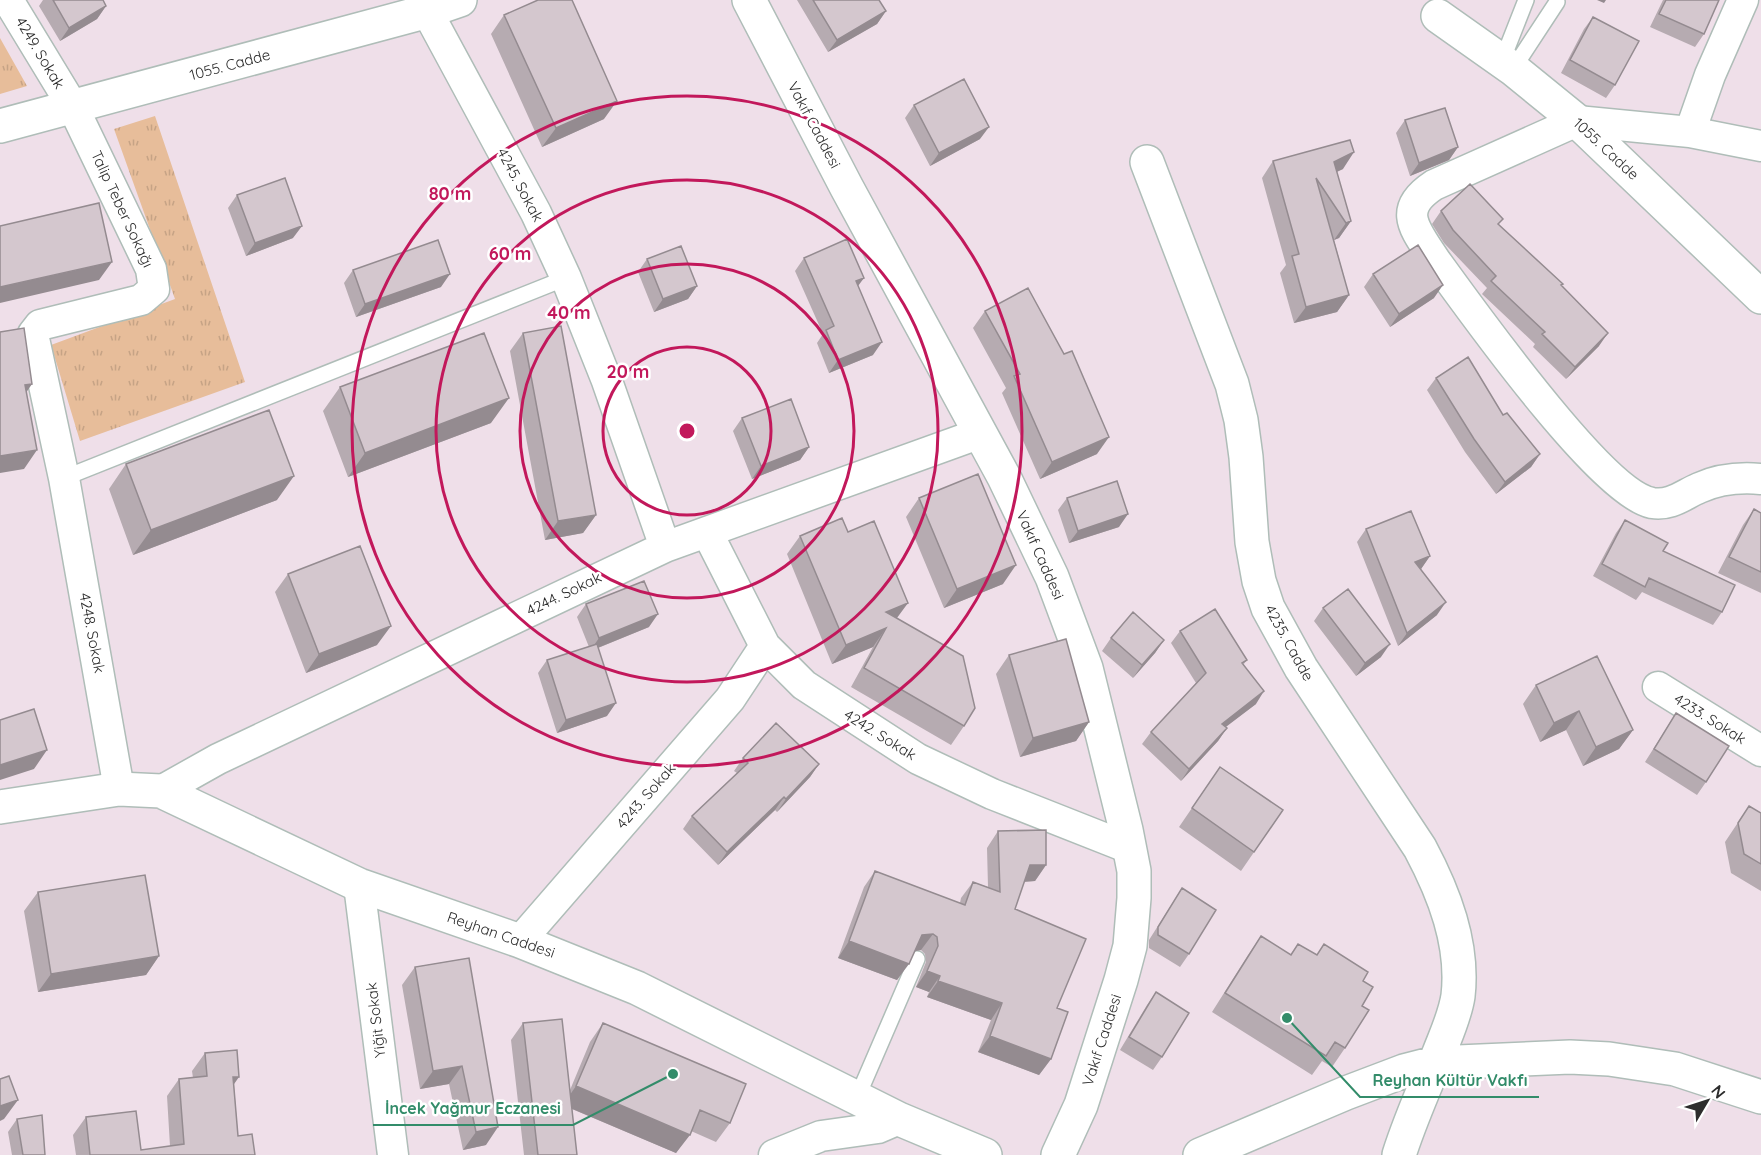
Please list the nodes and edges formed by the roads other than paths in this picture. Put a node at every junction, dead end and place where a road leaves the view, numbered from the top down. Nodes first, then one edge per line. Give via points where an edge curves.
1 (8, 0) edge
2 (460, 0) edge
3 (749, 0) edge
4 (1526, 0) edge
5 (1743, 0) edge
6 (1557, 2) dead end
7 (425, 6) edge
8 (1440, 8) edge
9 (1507, 65) junction
10 (73, 107) junction
11 (1576, 121) junction
12 (0, 126) edge
13 (1690, 132) junction
14 (1761, 146) edge
15 (1147, 162) dead end
16 (566, 278) junction
17 (1761, 297) edge
18 (981, 432) junction
19 (64, 478) junction
20 (1761, 479) edge
21 (707, 532) junction
22 (665, 546) junction
23 (765, 645) junction
24 (1658, 687) dead end
25 (1761, 751) edge
26 (118, 789) junction
27 (161, 791) junction
28 (0, 807) edge
29 (1129, 848) junction
30 (359, 885) junction
31 (520, 941) junction
32 (917, 958) edge
33 (1435, 1063) junction
34 (1761, 1097) edge
35 (857, 1098) junction
36 (899, 1119) junction
37 (393, 1155) edge
38 (774, 1155) edge
39 (985, 1155) edge
40 (1058, 1155) edge
41 (1200, 1155) edge
42 (1399, 1155) edge

1 - 10 street, 4249. Sokak
2 - 7 street, 1055. Cadde
3 - 18 street, Vakıf Caddesi
4 - 9 lane
5 - 13 street
6 - 9 lane
7 - 10 street, 1055. Cadde
7 - 16 street, 4245. Sokak via 536,213
8 - 9 street, 1055. Cadde
9 - 11 street, 1055. Cadde
10 - 12 street, 1055. Cadde
10 - 19 street, Talip Teber Sokağı via 151,269 154,289 141,300 40,325 33,334
11 - 13 street
11 - 17 street, 1055. Cadde
11 - 20 street via 1422,193 1411,210 1423,241 1568,431 1589,456 1635,495 1651,503 1665,503 1726,479
13 - 14 street
15 - 33 street, 4235. Cadde via 1233,384 1246,457 1252,542 1268,608 1301,668 1420,848 1437,879 1448,912 1459,970 1458,998
16 - 19 lane
16 - 22 street, 4245. Sokak via 608,381
18 - 21 street, 4244. Sokak
18 - 29 street, Vakıf Caddesi via 1030,531 1086,668
19 - 26 street, 4248. Sokak
21 - 22 street, 4244. Sokak
21 - 23 street, 4242. Sokak
22 - 27 street, 4244. Sokak via 218,759
23 - 29 street, 4242. Sokak via 804,685 918,759 992,794
23 - 31 street, 4243. Sokak via 730,699
24 - 25 street, 4233. Sokak
26 - 27 street, Reyhan Caddesi
26 - 28 street, Reyhan Caddesi
27 - 30 street, Reyhan Caddesi
29 - 40 street, Vakıf Caddesi via 1134,898 1130,946 1081,1105
30 - 31 street, Reyhan Caddesi
30 - 37 street, Yiğit Sokak
31 - 35 street, Reyhan Caddesi via 678,1007
32 - 35 lane
33 - 34 street via 1609,1059 1675,1069
33 - 41 street via 1375,1082
33 - 42 street, 4235. Cadde
35 - 36 street, Reyhan Caddesi
36 - 38 street via 878,1128 821,1136
36 - 39 street, Reyhan Caddesi

